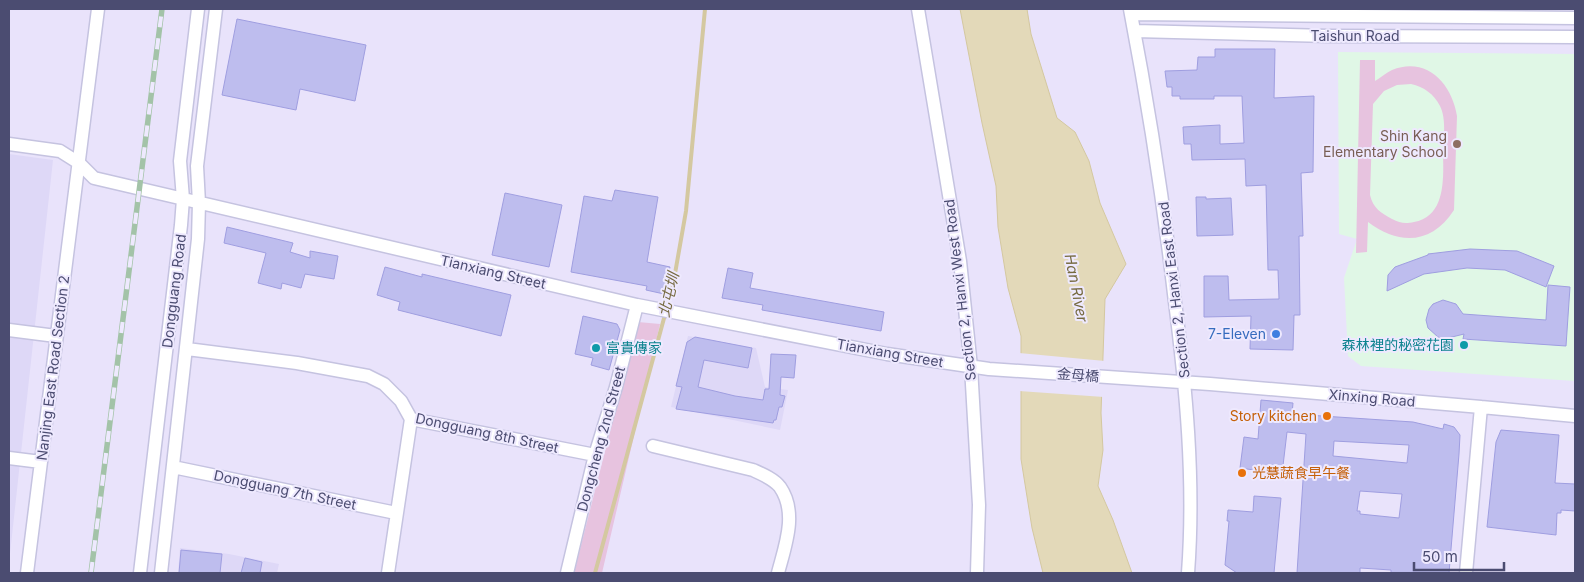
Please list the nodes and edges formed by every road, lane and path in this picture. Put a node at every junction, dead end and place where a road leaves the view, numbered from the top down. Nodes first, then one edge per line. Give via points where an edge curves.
1 (98, 9) edge
2 (198, 9) edge
3 (216, 9) edge
4 (918, 9) edge
5 (1131, 11) edge
6 (1575, 18) edge
7 (1135, 31) junction
8 (1575, 37) edge
9 (9, 144) edge
10 (79, 163) junction
11 (183, 199) junction
12 (199, 203) junction
13 (636, 305) junction
14 (9, 330) edge
15 (56, 336) junction
16 (187, 349) junction
17 (971, 366) junction
18 (989, 368) joint
19 (1168, 382) joint
20 (1185, 382) junction
21 (1481, 407) junction
22 (1575, 416) edge
23 (410, 419) junction
24 (653, 446) dead end
25 (595, 455) junction
26 (9, 458) edge
27 (41, 462) junction
28 (173, 467) junction
29 (396, 513) junction
30 (27, 573) edge
31 (140, 573) edge
32 (161, 573) edge
33 (388, 573) edge
34 (567, 573) edge
35 (778, 573) edge
36 (977, 573) edge
37 (1188, 573) edge
38 (1466, 573) edge

1 - 10 street, Nanjing East Road Section 2
2 - 11 street, Dongguang Road via 180,161
3 - 12 street, Dongguang Road via 197,166
4 - 17 street, Section 2, Hanxi West Road via 960,261
5 - 6 street, Taishun Road
5 - 7 street, Section 2, Hanxi East Road
7 - 8 street, Taishun Road
7 - 20 street, Section 2, Hanxi East Road via 1162,198
9 - 10 street, Tianxiang Street via 60,151
10 - 11 street, Tianxiang Street via 94,178
10 - 15 street, Nanjing East Road Section 2
11 - 12 street, Tianxiang Street
11 - 31 street, Dongguang Road
12 - 13 street, Tianxiang Street
12 - 16 street, Dongguang Road
13 - 17 street, Tianxiang Street via 887,354
13 - 25 street, Dongcheng 2nd Street
14 - 15 street
15 - 27 street, Nanjing East Road Section 2
16 - 23 street, Dongguang 8th Street via 368,376 384,384 401,401
16 - 28 street, Dongguang Road
17 - 18 street, Tianxiang Street
17 - 36 street, Section 2, Hanxi West Road via 979,506
18 - 19 street, 金母橋
19 - 20 street, Xinxing Road
20 - 21 street, Xinxing Road
20 - 37 street, Section 2, Hanxi East Road via 1191,480
21 - 22 street, Xinxing Road
21 - 38 street
23 - 25 street, Dongguang 8th Street
23 - 29 street
24 - 35 street via 753,470 779,486 790,518
25 - 34 street, Dongcheng 2nd Street
26 - 27 street
27 - 30 street, Nanjing East Road Section 2
28 - 29 street, Dongguang 7th Street
28 - 32 street, Dongguang Road
29 - 33 street

